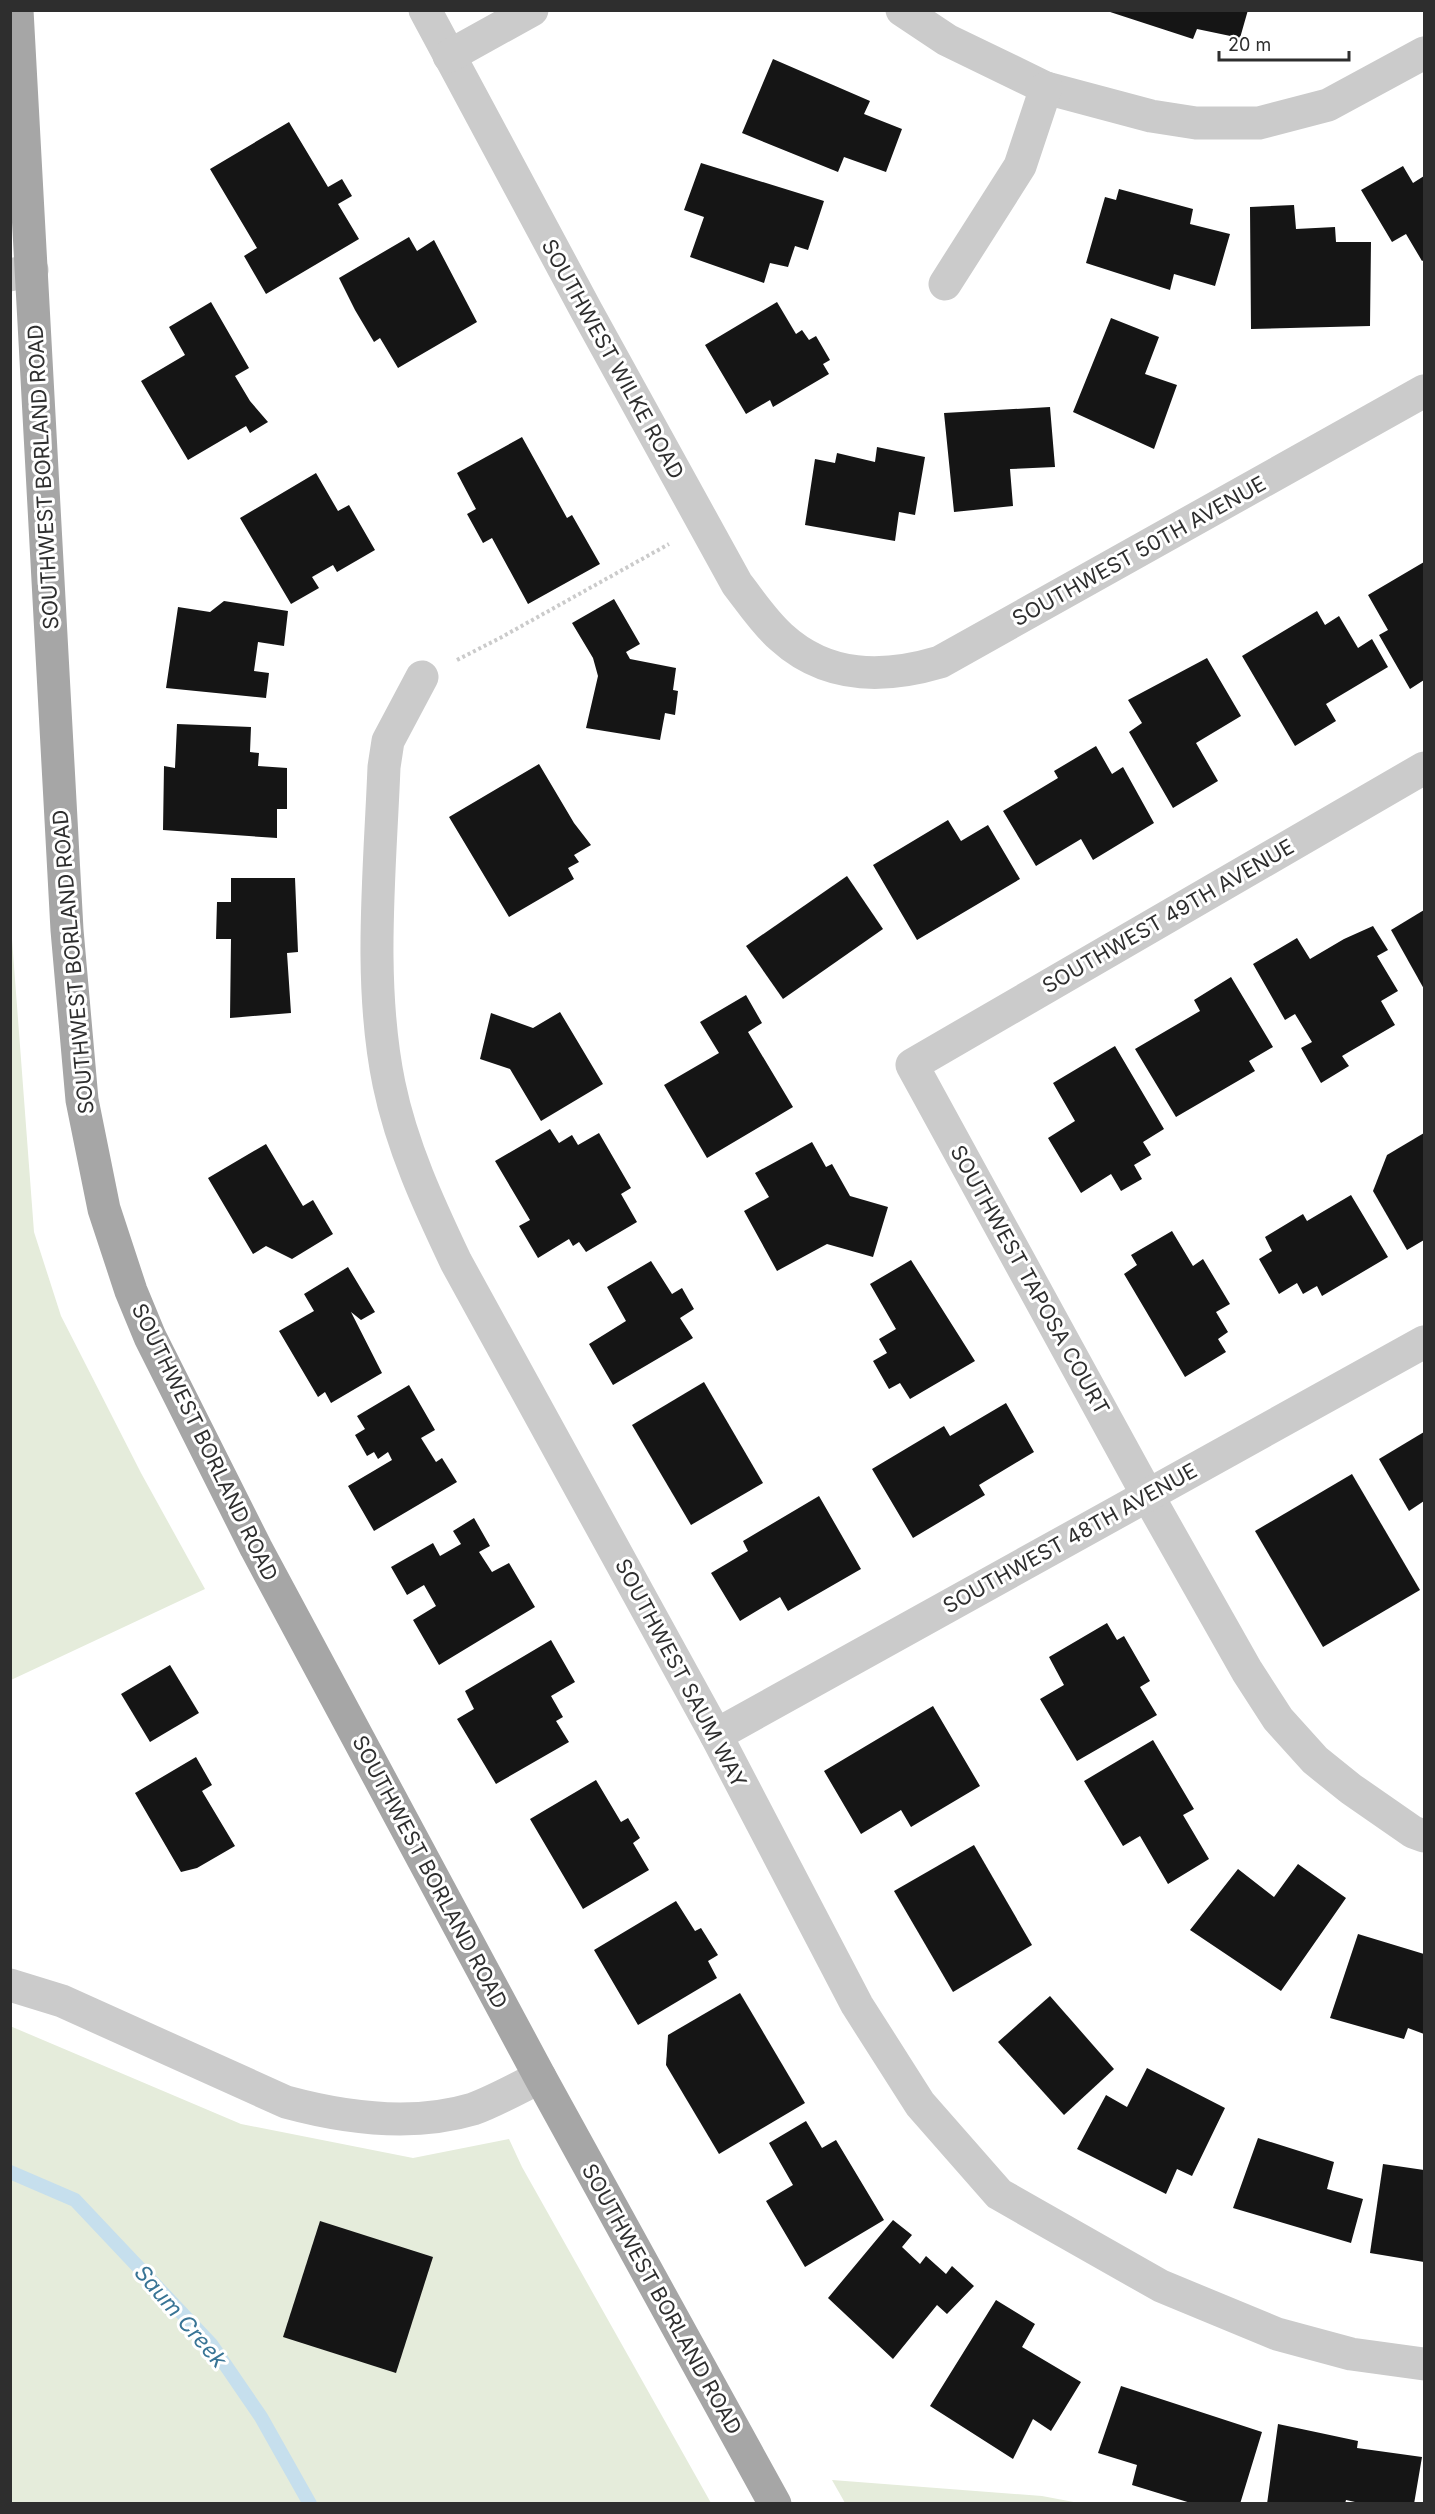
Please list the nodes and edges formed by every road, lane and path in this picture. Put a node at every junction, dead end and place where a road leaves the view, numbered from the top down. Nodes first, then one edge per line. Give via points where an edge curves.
1 (17, 10) edge
2 (425, 10) edge
3 (532, 10) edge
4 (902, 10) edge
5 (1425, 53) edge
6 (449, 56) junction
7 (1046, 88) junction
8 (21, 272) edge
9 (945, 284) dead end
10 (1425, 391) edge
11 (704, 524) junction
12 (843, 670) joint
13 (422, 677) joint
14 (1425, 768) edge
15 (912, 1065) joint
16 (1425, 1342) edge
17 (1148, 1496) junction
18 (716, 1735) junction
19 (1425, 1836) edge
20 (10, 1985) edge
21 (540, 2077) junction
22 (1425, 2364) edge
23 (775, 2504) edge

1 - 8 main road, SOUTHWEST BORLAND ROAD
2 - 6 street, SOUTHWEST WILKE ROAD
3 - 6 street
4 - 7 street via 947,40
5 - 7 street via 1328,105 1259,123 1196,123 1151,116
6 - 11 street, SOUTHWEST WILKE ROAD
7 - 9 street via 1020,166
8 - 21 main road, SOUTHWEST BORLAND ROAD via 70,977 82,1100 104,1209 150,1338 256,1548
10 - 12 street, SOUTHWEST 50TH AVENUE via 940,662 878,674
11 - 12 street, SOUTHWEST WILKE ROAD via 737,584 761,617 781,638 805,654
11 - 13 path
13 - 18 street, SOUTHWEST SAUM WAY via 388,741 384,767 377,964 389,1083 402,1132 424,1193 456,1262
14 - 15 street, SOUTHWEST 49TH AVENUE
15 - 17 street, SOUTHWEST TAPOSA COURT
16 - 17 street, SOUTHWEST 48TH AVENUE
17 - 18 street, SOUTHWEST 48TH AVENUE
17 - 19 street, SOUTHWEST TAPOSA COURT via 1278,1719 1315,1760 1351,1790
18 - 22 street, SOUTHWEST SAUM WAY via 857,2005 921,2104 999,2194 1161,2286 1277,2334 1351,2354
20 - 21 street via 62,2001 286,2102 323,2112 383,2118 437,2117 474,2108
21 - 23 main road, SOUTHWEST BORLAND ROAD

